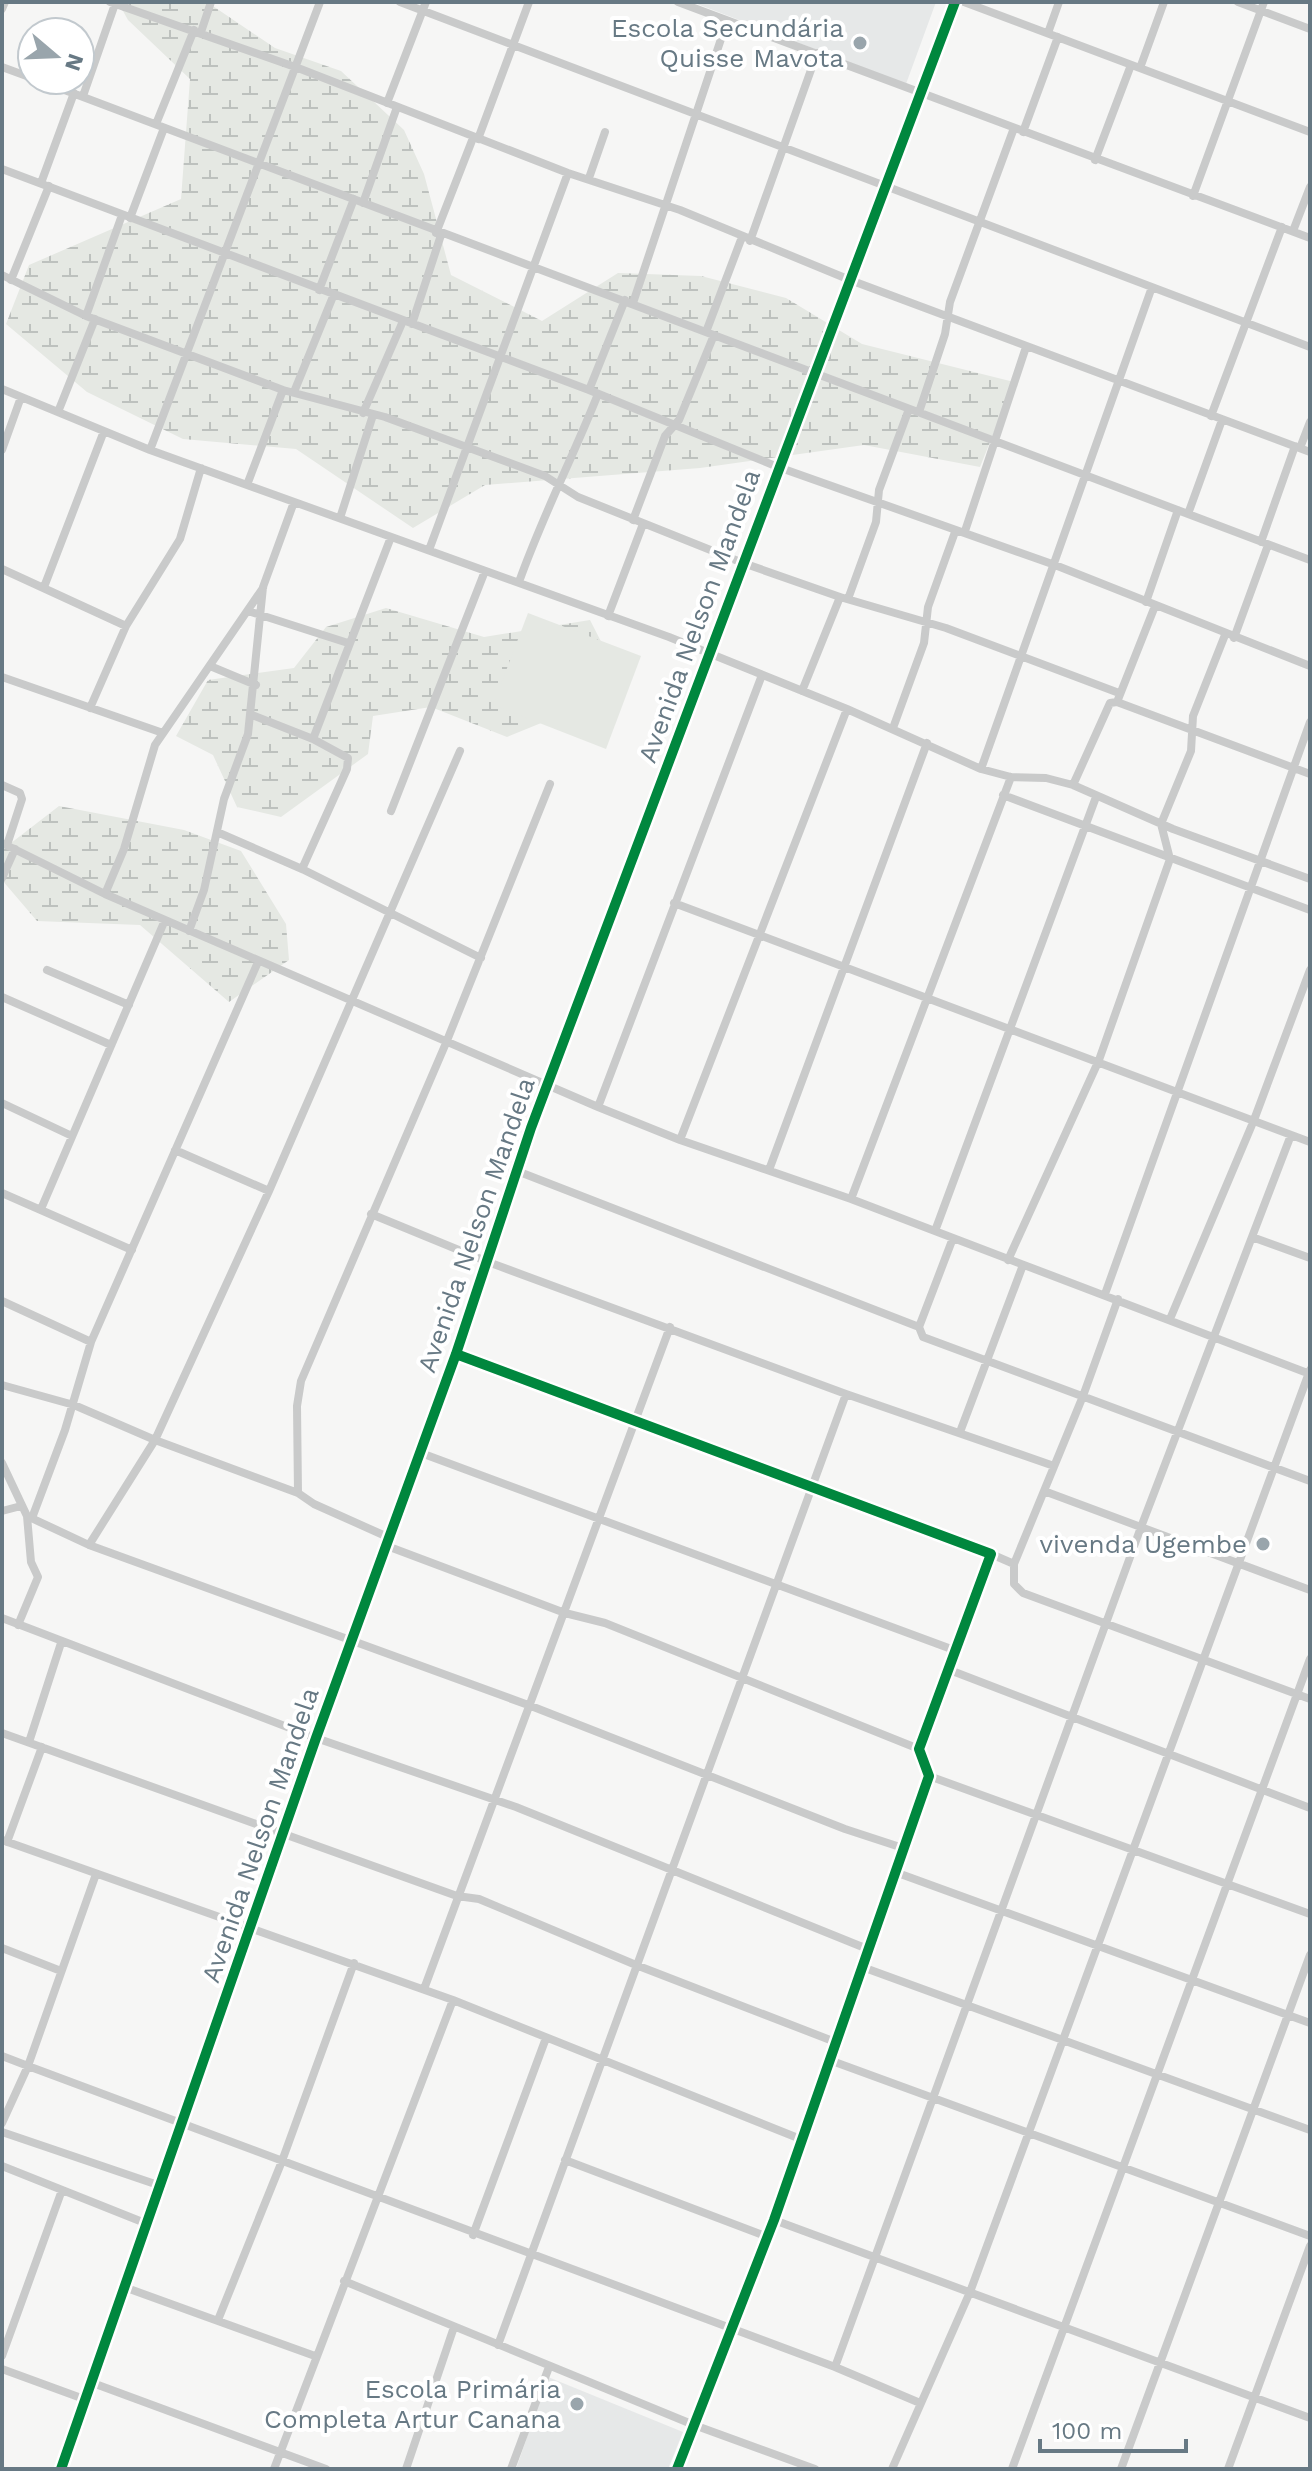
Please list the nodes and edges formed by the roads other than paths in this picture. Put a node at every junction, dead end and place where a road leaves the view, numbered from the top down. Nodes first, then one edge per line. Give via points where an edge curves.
1 (5, 2) edge
2 (211, 2) edge
3 (320, 2) edge
4 (400, 2) edge
5 (529, 2) edge
6 (678, 2) edge
7 (955, 2) edge
8 (964, 2) edge
9 (1059, 2) edge
10 (1164, 2) edge
11 (1238, 2) edge
12 (112, 3) edge
13 (424, 6) edge
14 (1263, 6) edge
15 (2, 9) edge
16 (727, 21) junction
17 (1310, 29) edge
18 (198, 31) junction
19 (1048, 33) junction
20 (1058, 37) junction
21 (513, 44) junction
22 (96, 46) edge
23 (817, 53) junction
24 (1135, 66) junction
25 (298, 68) junction
26 (922, 91) junction
27 (77, 96) edge
28 (83, 96) edge
29 (1227, 102) junction
30 (392, 105) junction
31 (694, 114) junction
32 (160, 126) junction
33 (1019, 130) junction
34 (605, 132) dead end
35 (1310, 132) edge
36 (475, 138) junction
37 (783, 147) junction
38 (1095, 160) junction
39 (260, 164) junction
40 (2, 169) edge
41 (568, 173) junction
42 (589, 178) junction
43 (45, 185) junction
44 (885, 186) junction
45 (1310, 187) edge
46 (1193, 196) junction
47 (359, 201) junction
48 (664, 205) junction
49 (126, 216) junction
50 (980, 221) junction
51 (1282, 227) junction
52 (1293, 231) junction
53 (439, 234) junction
54 (1310, 238) edge
55 (746, 239) junction
56 (224, 254) junction
57 (532, 269) junction
58 (5, 278) edge
59 (850, 280) junction
60 (1152, 287) junction
61 (319, 290) junction
62 (334, 294) junction
63 (629, 302) junction
64 (91, 317) junction
65 (948, 317) junction
66 (403, 321) junction
67 (1245, 322) junction
68 (412, 324) junction
69 (710, 334) junction
70 (1026, 347) junction
71 (1310, 347) edge
72 (187, 354) junction
73 (500, 356) junction
74 (815, 373) junction
75 (1120, 382) junction
76 (2, 389) edge
77 (283, 390) junction
78 (294, 392) junction
79 (594, 392) junction
80 (21, 397) junction
81 (914, 411) junction
82 (58, 412) junction
83 (363, 413) junction
84 (373, 415) junction
85 (1211, 416) junction
86 (1222, 420) junction
87 (1310, 422) edge
88 (675, 425) junction
89 (104, 431) junction
90 (995, 440) junction
91 (466, 445) junction
92 (1298, 447) junction
93 (2, 450) edge
94 (150, 450) junction
95 (1310, 452) edge
96 (778, 467) junction
97 (201, 468) junction
98 (1088, 476) junction
99 (559, 484) junction
100 (247, 485) junction
101 (294, 502) junction
102 (877, 503) junction
103 (1178, 510) junction
104 (1188, 514) junction
105 (340, 518) junction
106 (633, 520) junction
107 (643, 524) junction
108 (960, 532) junction
109 (391, 537) junction
110 (1265, 544) junction
111 (429, 550) junction
112 (1310, 560) edge
113 (743, 563) junction
114 (1055, 565) junction
115 (2, 569) edge
116 (485, 571) junction
117 (519, 582) junction
118 (44, 587) junction
119 (263, 587) junction
120 (844, 598) junction
121 (1150, 604) junction
122 (248, 611) junction
123 (263, 613) junction
124 (608, 616) junction
125 (926, 621) junction
126 (126, 626) junction
127 (1225, 635) junction
128 (1234, 638) junction
129 (348, 643) junction
130 (709, 653) junction
131 (1023, 656) junction
132 (210, 666) junction
133 (1310, 666) edge
134 (762, 675) junction
135 (2, 677) edge
136 (256, 685) junction
137 (802, 691) junction
138 (1118, 698) junction
139 (90, 708) junction
140 (847, 709) junction
141 (252, 715) junction
142 (1310, 722) edge
143 (893, 728) junction
144 (1193, 731) junction
145 (163, 733) junction
146 (313, 739) junction
147 (927, 743) junction
148 (460, 751) dead end
149 (1293, 767) junction
150 (981, 769) junction
151 (1310, 774) edge
152 (1011, 777) junction
153 (550, 784) dead end
154 (2, 785) edge
155 (1073, 785) junction
156 (1003, 795) junction
157 (1096, 797) junction
158 (391, 811) dead end
159 (1086, 824) junction
160 (1161, 824) junction
161 (217, 832) junction
162 (8, 846) edge
163 (1170, 859) junction
164 (1262, 863) junction
165 (302, 869) junction
166 (2, 878) edge
167 (1310, 879) edge
168 (1252, 890) junction
169 (105, 894) junction
170 (674, 903) junction
171 (1310, 910) edge
172 (391, 912) junction
173 (165, 920) junction
174 (189, 931) junction
175 (758, 933) junction
176 (481, 958) junction
177 (258, 962) junction
178 (843, 966) junction
179 (47, 970) dead end
180 (1310, 970) edge
181 (1300, 996) junction
182 (2, 997) edge
183 (927, 998) junction
184 (1310, 999) edge
185 (351, 1000) junction
186 (129, 1005) junction
187 (1011, 1029) junction
188 (446, 1043) junction
189 (111, 1045) junction
190 (1099, 1060) junction
191 (547, 1086) junction
192 (1178, 1091) junction
193 (2, 1103) edge
194 (598, 1107) junction
195 (1254, 1120) junction
196 (1291, 1135) junction
197 (72, 1136) junction
198 (680, 1140) junction
199 (1310, 1142) edge
200 (175, 1150) junction
201 (769, 1170) junction
202 (517, 1171) junction
203 (269, 1191) junction
204 (2, 1193) edge
205 (851, 1199) junction
206 (41, 1209) junction
207 (371, 1214) junction
208 (935, 1231) junction
209 (1252, 1237) junction
210 (953, 1238) junction
211 (132, 1250) junction
212 (1310, 1258) edge
213 (1008, 1260) junction
214 (488, 1262) junction
215 (1023, 1265) junction
216 (1105, 1294) junction
217 (1118, 1299) junction
218 (2, 1301) edge
219 (1170, 1319) junction
220 (670, 1327) junction
221 (919, 1327) junction
222 (1214, 1337) junction
223 (91, 1342) junction
224 (456, 1354) junction
225 (988, 1361) junction
226 (1309, 1372) edge
227 (2, 1385) edge
228 (846, 1394) junction
229 (1083, 1396) junction
230 (74, 1405) junction
231 (634, 1422) junction
232 (1176, 1431) junction
233 (960, 1432) junction
234 (155, 1440) junction
235 (421, 1453) junction
236 (2, 1463) edge
237 (1054, 1466) junction
238 (1272, 1467) junction
239 (1310, 1481) edge
240 (811, 1486) junction
241 (1044, 1491) junction
242 (298, 1493) junction
243 (21, 1506) junction
244 (2, 1511) edge
245 (29, 1517) junction
246 (599, 1517) junction
247 (1141, 1527) junction
248 (388, 1542) junction
249 (89, 1545) junction
250 (991, 1554) junction
251 (1238, 1563) junction
252 (1014, 1564) junction
253 (776, 1582) junction
254 (1310, 1590) edge
255 (565, 1613) junction
256 (2, 1618) edge
257 (1106, 1623) junction
258 (18, 1625) junction
259 (353, 1642) junction
260 (61, 1643) junction
261 (954, 1650) junction
262 (1203, 1659) junction
263 (1310, 1659) edge
264 (947, 1669) junction
265 (741, 1678) junction
266 (1296, 1694) junction
267 (1310, 1699) edge
268 (531, 1706) junction
269 (1071, 1718) junction
270 (2, 1733) edge
271 (316, 1738) junction
272 (29, 1742) junction
273 (42, 1747) junction
274 (919, 1749) junction
275 (1167, 1753) junction
276 (709, 1775) junction
277 (929, 1776) junction
278 (1260, 1790) junction
279 (495, 1800) junction
280 (1310, 1808) edge
281 (1036, 1814) junction
282 (283, 1835) junction
283 (5, 1841) edge
284 (903, 1848) junction
285 (1132, 1848) junction
286 (673, 1871) junction
287 (895, 1872) junction
288 (96, 1874) junction
289 (1226, 1883) junction
290 (457, 1896) junction
291 (1002, 1908) junction
292 (1310, 1914) edge
293 (251, 1929) junction
294 (1100, 1946) junction
295 (2, 1948) edge
296 (870, 1950) junction
297 (1310, 1955) edge
298 (354, 1963) junction
299 (636, 1965) junction
300 (865, 1968) junction
301 (61, 1971) junction
302 (1193, 1978) junction
303 (424, 1989) junction
304 (453, 2000) junction
305 (967, 2004) junction
306 (1288, 2014) junction
307 (1310, 2023) edge
308 (546, 2038) junction
309 (1063, 2040) junction
310 (838, 2043) junction
311 (2, 2056) edge
312 (832, 2061) junction
313 (601, 2062) junction
314 (28, 2066) junction
315 (1158, 2074) junction
316 (934, 2100) junction
317 (1254, 2109) junction
318 (181, 2122) junction
319 (2, 2123) edge
320 (1310, 2130) edge
321 (2, 2132) edge
322 (1028, 2135) junction
323 (803, 2140) junction
324 (565, 2160) junction
325 (282, 2161) junction
326 (2, 2166) edge
327 (1123, 2169) junction
328 (158, 2185) junction
329 (62, 2190) junction
330 (379, 2197) junction
331 (1219, 2204) junction
332 (774, 2220) junction
333 (145, 2223) junction
334 (473, 2235) junction
335 (1310, 2236) edge
336 (768, 2237) junction
337 (1310, 2246) edge
338 (530, 2256) junction
339 (876, 2257) junction
340 (344, 2281) junction
341 (124, 2287) junction
342 (970, 2292) junction
343 (218, 2320) junction
344 (1065, 2326) junction
345 (454, 2327) junction
346 (732, 2329) junction
347 (498, 2345) junction
348 (2, 2356) edge
349 (315, 2356) junction
350 (1161, 2362) junction
351 (549, 2367) junction
352 (835, 2367) junction
353 (2, 2369) edge
354 (90, 2382) junction
355 (1253, 2397) junction
356 (84, 2399) junction
357 (920, 2403) junction
358 (1310, 2418) edge
359 (694, 2425) junction
360 (280, 2452) junction
361 (61, 2469) edge
362 (274, 2469) edge
363 (326, 2469) edge
364 (406, 2469) edge
365 (511, 2469) edge
366 (677, 2469) edge
367 (815, 2469) edge
368 (892, 2469) edge
369 (1012, 2469) edge
370 (1121, 2469) edge
371 (1228, 2469) edge

1 - 15 street
2 - 18 street
3 - 25 street
4 - 13 street
5 - 21 street
6 - 16 street
7 - 26 street, Avenida Nelson Mandela
8 - 19 street
9 - 19 street
10 - 24 street
11 - 14 street
12 - 18 street
12 - 22 street
13 - 21 street
13 - 30 street
14 - 17 street
14 - 29 street
16 - 23 street
16 - 31 street
18 - 25 street
18 - 32 street
19 - 20 street
20 - 24 street
20 - 33 street
21 - 31 street
21 - 36 street
23 - 26 street
23 - 37 street
24 - 29 street
24 - 38 street
25 - 30 street
25 - 39 street
26 - 33 street
26 - 44 street, Avenida Nelson Mandela
27 - 43 street
28 - 32 street
29 - 35 street
29 - 46 street
30 - 36 street
30 - 47 street
31 - 37 street
31 - 48 street
32 - 39 street
32 - 49 street
33 - 38 street
33 - 50 street
34 - 42 street
36 - 41 street
36 - 53 street
37 - 44 street
37 - 55 street
38 - 46 street
39 - 47 street
39 - 56 street
40 - 43 street
41 - 42 street
41 - 57 street
42 - 48 street
43 - 49 street
43 - 58 street
44 - 50 street
44 - 59 street, Avenida Nelson Mandela
45 - 52 street
46 - 51 street
47 - 53 street
47 - 61 street
48 - 55 street
48 - 63 street
49 - 56 street
49 - 64 street
50 - 60 street
50 - 65 street
51 - 52 street
51 - 67 street
52 - 54 street
53 - 57 street
53 - 68 street
55 - 59 street
55 - 69 street
56 - 61 street
56 - 72 street
57 - 63 street
57 - 73 street
58 - 64 street
59 - 65 street
59 - 74 street, Avenida Nelson Mandela
60 - 67 street
60 - 75 street
61 - 62 street
62 - 66 street
62 - 78 street
63 - 69 street
63 - 79 street
64 - 72 street
64 - 82 street
65 - 70 street
65 - 81 street
66 - 68 street
66 - 83 street
67 - 71 street
67 - 85 street
68 - 73 street
69 - 74 street
69 - 88 street
70 - 75 street
70 - 90 street
72 - 77 street
72 - 94 street
73 - 79 street
73 - 91 street
74 - 81 street
74 - 96 street, Avenida Nelson Mandela
75 - 85 street
75 - 98 street
76 - 80 street
77 - 78 street
77 - 100 street
78 - 83 street
79 - 88 street
79 - 99 street
80 - 82 street
80 - 93 street
81 - 90 street
81 - 102 street
82 - 89 street
83 - 84 street
84 - 91 street
84 - 105 street
85 - 86 street
86 - 92 street
86 - 104 street
87 - 92 street
88 - 96 street
88 - 106 street via 665,436
89 - 94 street
89 - 118 street
90 - 98 street
90 - 108 street
91 - 99 street
91 - 111 street
92 - 95 street
92 - 110 street
94 - 97 street
96 - 102 street
96 - 113 street, Avenida Nelson Mandela
97 - 100 street
97 - 126 street via 176,548
98 - 103 street
98 - 114 street
99 - 106 street
99 - 117 street
100 - 101 street
101 - 105 street
101 - 119 street
102 - 108 street
102 - 120 street via 876,522
103 - 104 street
103 - 121 street
104 - 110 street
105 - 109 street
106 - 107 street
107 - 113 street
107 - 124 street
108 - 114 street
108 - 125 street
109 - 111 street
109 - 129 street
110 - 112 street
110 - 128 street
111 - 116 street
113 - 120 street
113 - 130 street, Avenida Nelson Mandela
114 - 121 street
114 - 131 street
115 - 118 street
116 - 117 street
116 - 158 street
117 - 124 street
118 - 126 street
119 - 122 street
119 - 123 street
120 - 125 street
120 - 137 street
121 - 127 street
121 - 138 street
122 - 123 street
122 - 132 street
123 - 129 street
123 - 136 street
124 - 130 street
125 - 131 street
125 - 143 street via 924,643
126 - 139 street
127 - 128 street
127 - 144 street via 1193,716
128 - 133 street
129 - 146 street
130 - 134 street
130 - 191 street, Avenida Nelson Mandela
131 - 138 street
131 - 150 street
132 - 136 street
132 - 145 street
134 - 137 street
134 - 170 street
135 - 139 street
136 - 141 street
137 - 140 street
138 - 144 street
138 - 155 street via 1110,703
139 - 145 street
140 - 143 street
140 - 175 street
141 - 146 street
141 - 161 street
142 - 149 street
143 - 147 street
144 - 149 street
144 - 160 street via 1191,751
145 - 169 street via 147,764 124,849
146 - 165 street via 344,754 349,763
147 - 150 street
147 - 178 street
148 - 172 street
149 - 151 street
149 - 164 street
150 - 152 street
152 - 155 street
152 - 156 street
153 - 176 street
154 - 162 street via 22,799
155 - 157 street
156 - 159 street
156 - 183 street
157 - 159 street
157 - 160 street
159 - 163 street
159 - 187 street
160 - 163 street
160 - 164 street
161 - 165 street
161 - 174 street
162 - 166 street
162 - 169 street
163 - 168 street
163 - 190 street
164 - 167 street
164 - 168 street
165 - 172 street
168 - 171 street
168 - 192 street
169 - 173 street
170 - 175 street
170 - 194 street
172 - 176 street
172 - 185 street
173 - 174 street
173 - 186 street
174 - 177 street
175 - 178 street
175 - 198 street
176 - 188 street
177 - 185 street
177 - 200 street
178 - 183 street
178 - 201 street
179 - 186 street
180 - 181 street
181 - 184 street
181 - 195 street
182 - 189 street
183 - 187 street
183 - 205 street
185 - 188 street
185 - 203 street
186 - 189 street
187 - 190 street
187 - 208 street
188 - 191 street
188 - 207 street
189 - 197 street
190 - 192 street
190 - 213 street
191 - 194 street
191 - 202 street, Avenida Nelson Mandela
192 - 195 street
192 - 216 street
193 - 197 street
194 - 198 street
195 - 196 street
195 - 219 street
196 - 199 street
196 - 209 street
197 - 206 street
198 - 201 street
200 - 203 street
200 - 211 street
201 - 205 street
202 - 214 street, Avenida Nelson Mandela
202 - 221 street
203 - 234 street
204 - 206 street
205 - 208 street
206 - 211 street
207 - 214 street
207 - 242 street via 301,1381
208 - 210 street
209 - 212 street
209 - 222 street
210 - 213 street
210 - 221 street
211 - 223 street
213 - 215 street
214 - 220 street
214 - 224 street, Avenida Nelson Mandela
215 - 216 street
215 - 225 street
216 - 217 street
217 - 219 street
217 - 229 street
218 - 223 street
219 - 222 street
220 - 228 street
220 - 231 street
221 - 225 street via 926,1339
222 - 226 street
222 - 232 street
223 - 230 street via 76,1382
224 - 231 street
224 - 235 street, Avenida Nelson Mandela
225 - 229 street
225 - 233 street
226 - 238 street
227 - 230 street
228 - 233 street
228 - 240 street
229 - 232 street
229 - 237 street
230 - 234 street
230 - 245 street
231 - 240 street
231 - 246 street
232 - 238 street
232 - 247 street
233 - 237 street
234 - 242 street
234 - 249 street
235 - 246 street
235 - 248 street, Avenida Nelson Mandela
236 - 243 street
237 - 241 street
238 - 239 street
238 - 251 street
240 - 250 street
240 - 253 street
241 - 247 street
241 - 252 street
242 - 248 street
243 - 244 street
243 - 245 street
245 - 249 street
245 - 258 street via 31,1562 38,1577
246 - 253 street
246 - 255 street
247 - 251 street
247 - 257 street
248 - 255 street
248 - 259 street, Avenida Nelson Mandela
249 - 259 street
250 - 252 street
250 - 261 street
251 - 254 street
251 - 262 street
252 - 257 street via 1014,1584 1023,1593
253 - 261 street
253 - 265 street
255 - 265 street via 605,1623
255 - 268 street
256 - 258 street
257 - 262 street
257 - 269 street
258 - 260 street
259 - 268 street
259 - 271 street, Avenida Nelson Mandela
260 - 271 street
260 - 272 street
261 - 264 street
262 - 266 street
262 - 275 street
263 - 266 street
264 - 269 street
264 - 274 street
265 - 274 street
265 - 276 street
266 - 267 street
266 - 278 street
268 - 276 street
268 - 279 street
269 - 275 street
269 - 281 street
270 - 272 street
271 - 279 street
271 - 282 street, Avenida Nelson Mandela
272 - 273 street
273 - 282 street
273 - 283 street
274 - 277 street
275 - 278 street
275 - 285 street
276 - 284 street
276 - 286 street
277 - 281 street
277 - 284 street
278 - 280 street
278 - 289 street
279 - 286 street
279 - 290 street
281 - 285 street
281 - 291 street
282 - 290 street
282 - 293 street, Avenida Nelson Mandela
283 - 288 street
284 - 287 street
285 - 289 street
285 - 294 street
286 - 296 street
286 - 299 street
287 - 291 street
287 - 296 street
288 - 293 street
288 - 301 street
289 - 292 street
289 - 302 street
290 - 299 street via 494,1905
290 - 303 street
291 - 294 street
291 - 305 street
293 - 298 street
293 - 318 street, Avenida Nelson Mandela
294 - 302 street
294 - 309 street
295 - 301 street
296 - 300 street
297 - 306 street
298 - 303 street
298 - 325 street
299 - 310 street
299 - 313 street
300 - 305 street
300 - 310 street
301 - 314 street
302 - 306 street
302 - 315 street
303 - 304 street
304 - 308 street
304 - 330 street
305 - 309 street
305 - 316 street
306 - 307 street
306 - 317 street
308 - 313 street
308 - 334 street
309 - 315 street
309 - 322 street
310 - 312 street
311 - 314 street
312 - 316 street
312 - 323 street
313 - 323 street
313 - 324 street
314 - 318 street
314 - 319 street
315 - 317 street
315 - 327 street
316 - 322 street
316 - 339 street
317 - 320 street
317 - 331 street
318 - 325 street
318 - 328 street, Avenida Nelson Mandela
321 - 328 street
322 - 327 street
322 - 342 street
323 - 332 street
324 - 336 street
324 - 338 street
325 - 330 street
325 - 343 street
326 - 329 street
327 - 331 street
327 - 344 street
328 - 333 street, Avenida Nelson Mandela
329 - 333 street
329 - 348 street
330 - 334 street
330 - 340 street
331 - 335 street
331 - 350 street
332 - 336 street
332 - 339 street
333 - 341 street, Avenida Nelson Mandela
334 - 338 street
336 - 346 street
337 - 355 street
338 - 346 street
338 - 347 street
339 - 342 street
339 - 352 street
340 - 345 street
340 - 349 street
341 - 343 street
341 - 354 street, Avenida Nelson Mandela
342 - 344 street
342 - 357 street
343 - 349 street
344 - 350 street
344 - 369 street
345 - 347 street
345 - 364 street
346 - 352 street
346 - 359 street
347 - 351 street
349 - 360 street
350 - 355 street
350 - 370 street
351 - 359 street
351 - 365 street
352 - 357 street
353 - 356 street
354 - 356 street, Avenida Nelson Mandela
354 - 360 street
355 - 358 street
355 - 371 street
356 - 361 street, Avenida Nelson Mandela
357 - 368 street
359 - 366 street
359 - 367 street
360 - 362 street
360 - 363 street

